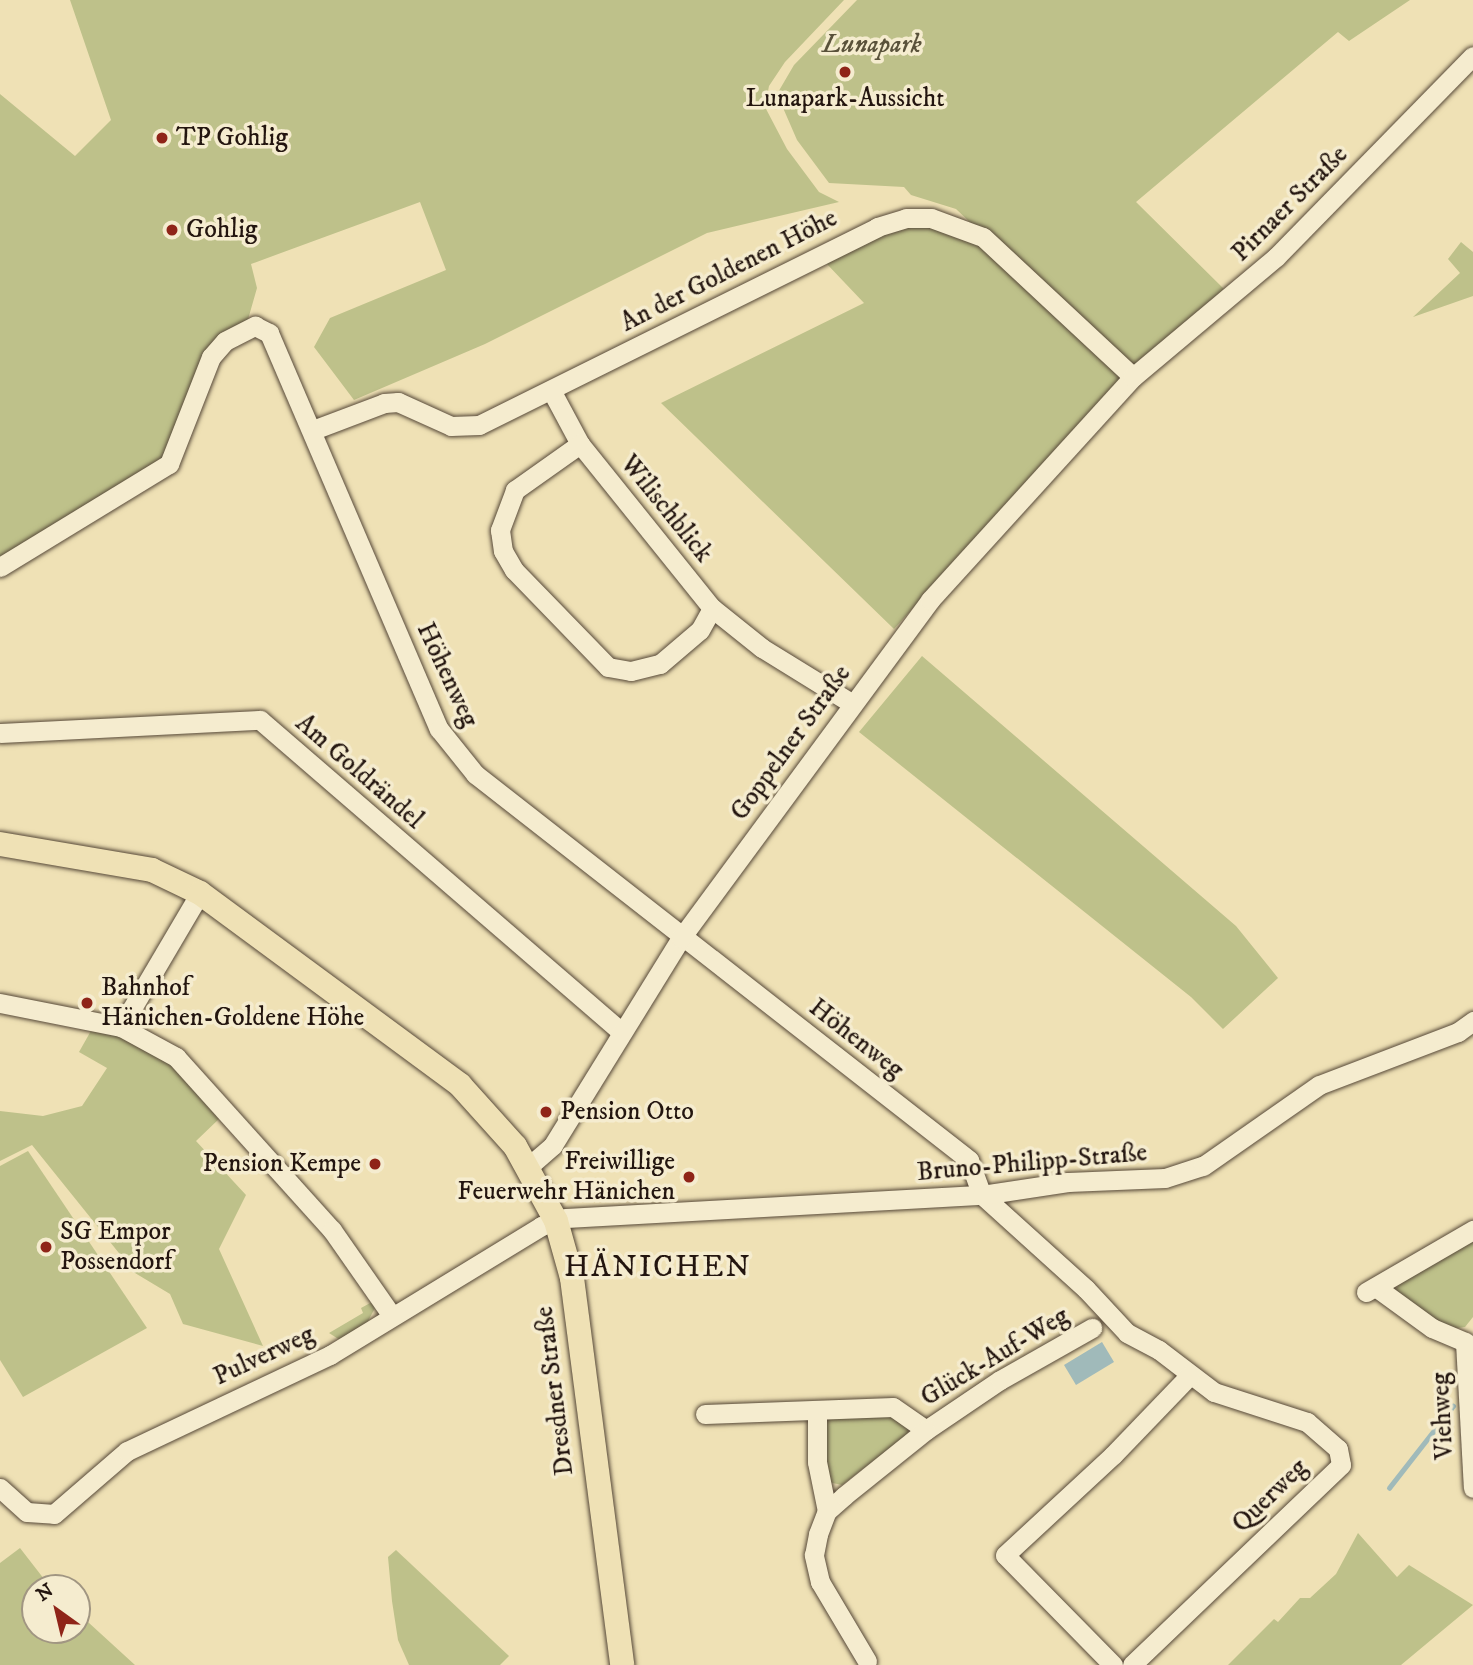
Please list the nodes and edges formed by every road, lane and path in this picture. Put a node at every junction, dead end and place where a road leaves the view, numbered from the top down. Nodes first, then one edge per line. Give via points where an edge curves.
1 (1473, 56) edge
2 (1133, 377) junction
3 (551, 390) junction
4 (313, 429) junction
5 (580, 444) junction
6 (0, 567) edge
7 (712, 608) junction
8 (851, 703) junction
9 (0, 733) edge
10 (0, 844) edge
11 (200, 893) junction
12 (681, 938) junction
13 (0, 1003) edge
14 (1473, 1021) edge
15 (121, 1027) junction
16 (622, 1032) junction
17 (528, 1167) junction
18 (982, 1195) junction
19 (556, 1221) junction
20 (1473, 1230) edge
21 (392, 1317) junction
22 (1092, 1328) dead end
23 (1469, 1337) edge
24 (1190, 1375) junction
25 (817, 1410) junction
26 (705, 1414) dead end
27 (926, 1430) junction
28 (0, 1488) edge
29 (1473, 1488) edge
30 (827, 1511) junction
31 (872, 1664) edge
32 (622, 1665) edge
33 (1113, 1665) edge
34 (1132, 1665) edge

1 - 2 street, Pirnaer Straße via 1276,257
2 - 3 street, An der Goldenen Höhe via 983,237 931,218 906,218 877,226
2 - 8 street, Goppelner Straße via 930,600
3 - 4 street, An der Goldenen Höhe via 479,425 451,426 398,402
3 - 5 street, Wilischblick
4 - 6 street, Höhenweg via 268,333 255,326 225,341 211,357 169,464
4 - 12 street, Höhenweg via 439,729 456,754
5 - 7 street, Wilischblick
5 - 7 street via 515,490 509,501 500,530 503,551 514,570 608,667 631,671 660,664 700,630
7 - 8 street, Wilischblick via 762,648
8 - 12 street, Goppelner Straße
9 - 16 street, Am Goldrändel via 260,720
10 - 11 main road, Dresdner Straße via 152,870
11 - 15 street
11 - 17 main road, Dresdner Straße via 460,1085 491,1115
12 - 16 street, Goppelner Straße
12 - 18 street, Höhenweg via 970,1160
13 - 15 street
14 - 18 street, Bruno-Philipp-Straße via 1458,1032 1319,1085 1202,1166 1165,1178 1068,1182
15 - 21 street via 176,1057 341,1242
16 - 17 street, Goppelner Straße via 553,1145
17 - 19 main road, Dresdner Straße
18 - 19 street, Bruno-Philipp-Straße
18 - 24 street, Querweg via 1086,1289 1127,1333 1159,1350
19 - 21 street, Pulverweg via 513,1241
19 - 32 main road, Dresdner Straße via 572,1278
20 - 23 street via 1371,1290 1432,1328
21 - 28 street, Pulverweg via 289,1377 127,1451 54,1514 27,1512
22 - 27 street, Glück-Auf-Weg
23 - 29 street, Viehweg
24 - 33 street via 1113,1455 1005,1555
24 - 34 street, Querweg via 1214,1392 1318,1428 1338,1448 1341,1465
25 - 26 street, Glück-Auf-Weg
25 - 27 street, Glück-Auf-Weg via 893,1407
25 - 30 street via 817,1462
27 - 30 street, Glück-Auf-Weg
30 - 31 street via 814,1555 820,1582

